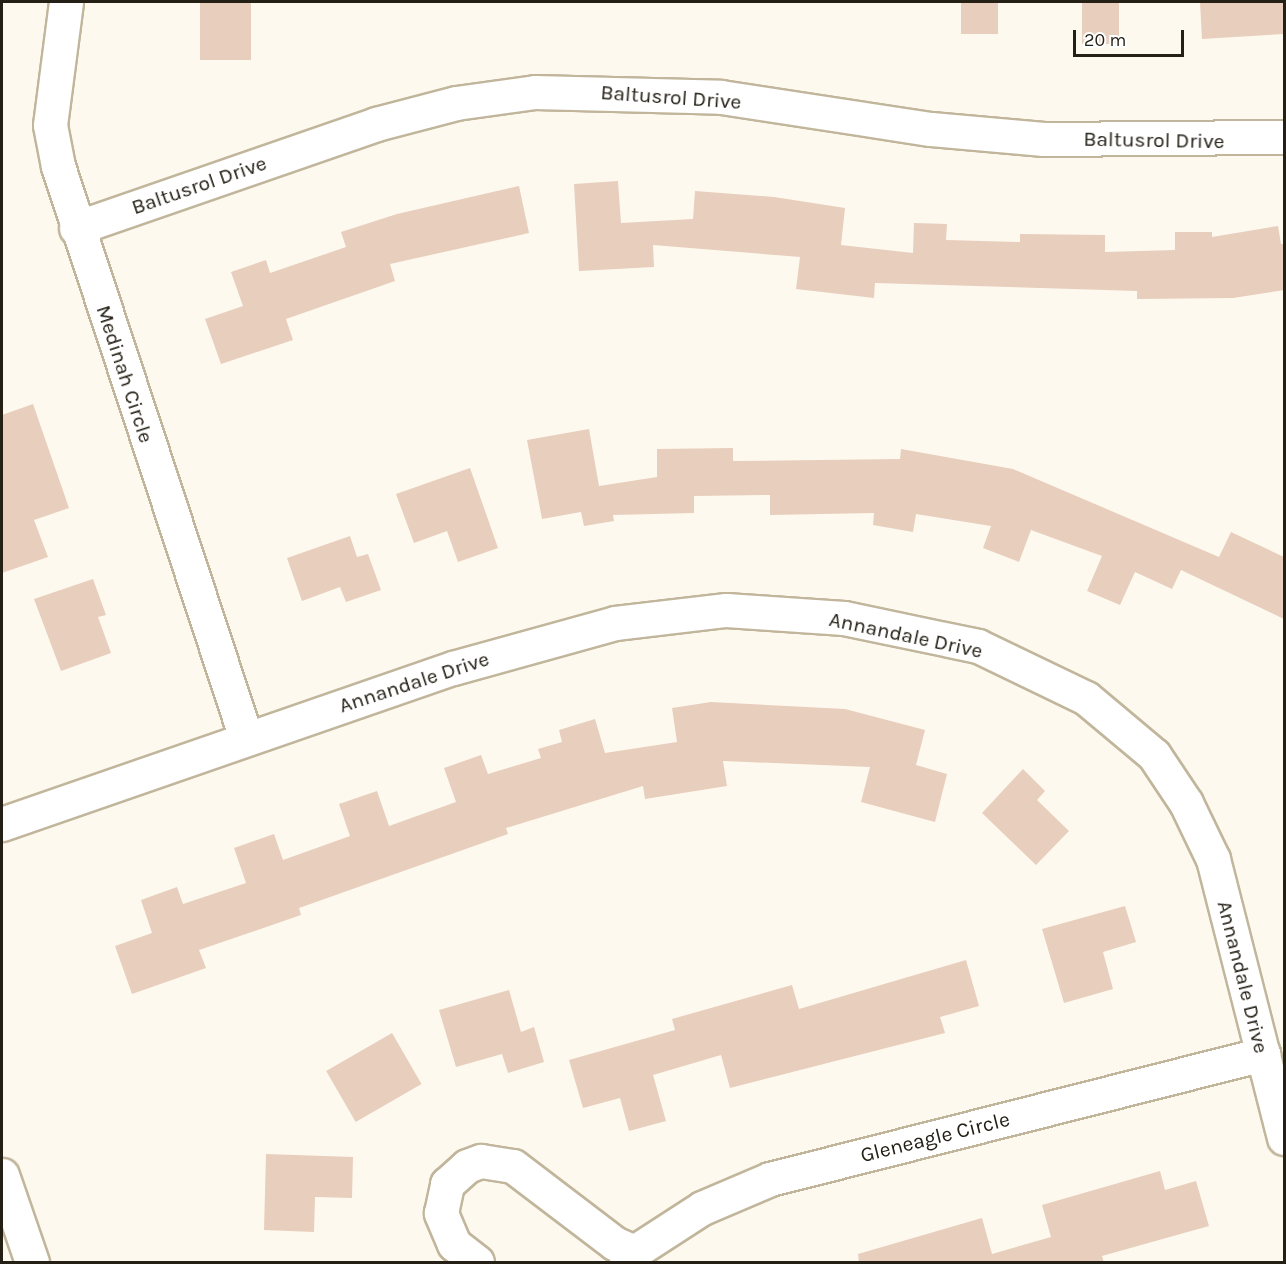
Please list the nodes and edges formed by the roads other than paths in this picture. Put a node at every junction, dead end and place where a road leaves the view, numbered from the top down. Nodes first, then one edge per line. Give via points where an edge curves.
1 (66, 2) edge
2 (1284, 137) edge
3 (76, 228) junction
4 (246, 738) junction
5 (2, 824) edge
6 (1263, 1054) junction
7 (1284, 1138) edge
8 (2, 1175) edge
9 (630, 1257) edge
10 (32, 1263) edge
11 (477, 1263) edge

1 - 3 street, Medinah Circle via 50,125
2 - 3 street, Baltusrol Drive via 1044,139 931,129 721,97 535,92 456,103 376,124
3 - 4 street, Medinah Circle
4 - 5 street, Annandale Drive
4 - 6 street, Annandale Drive via 453,668 615,623 726,610 809,615 844,618 978,646 1086,698 1154,755 1186,803 1213,859
6 - 7 street, Annandale Drive
6 - 9 street, Gleneagle Circle via 770,1179 702,1208
8 - 10 street
9 - 11 street via 513,1166 481,1161 467,1166 447,1184 441,1214 454,1244

